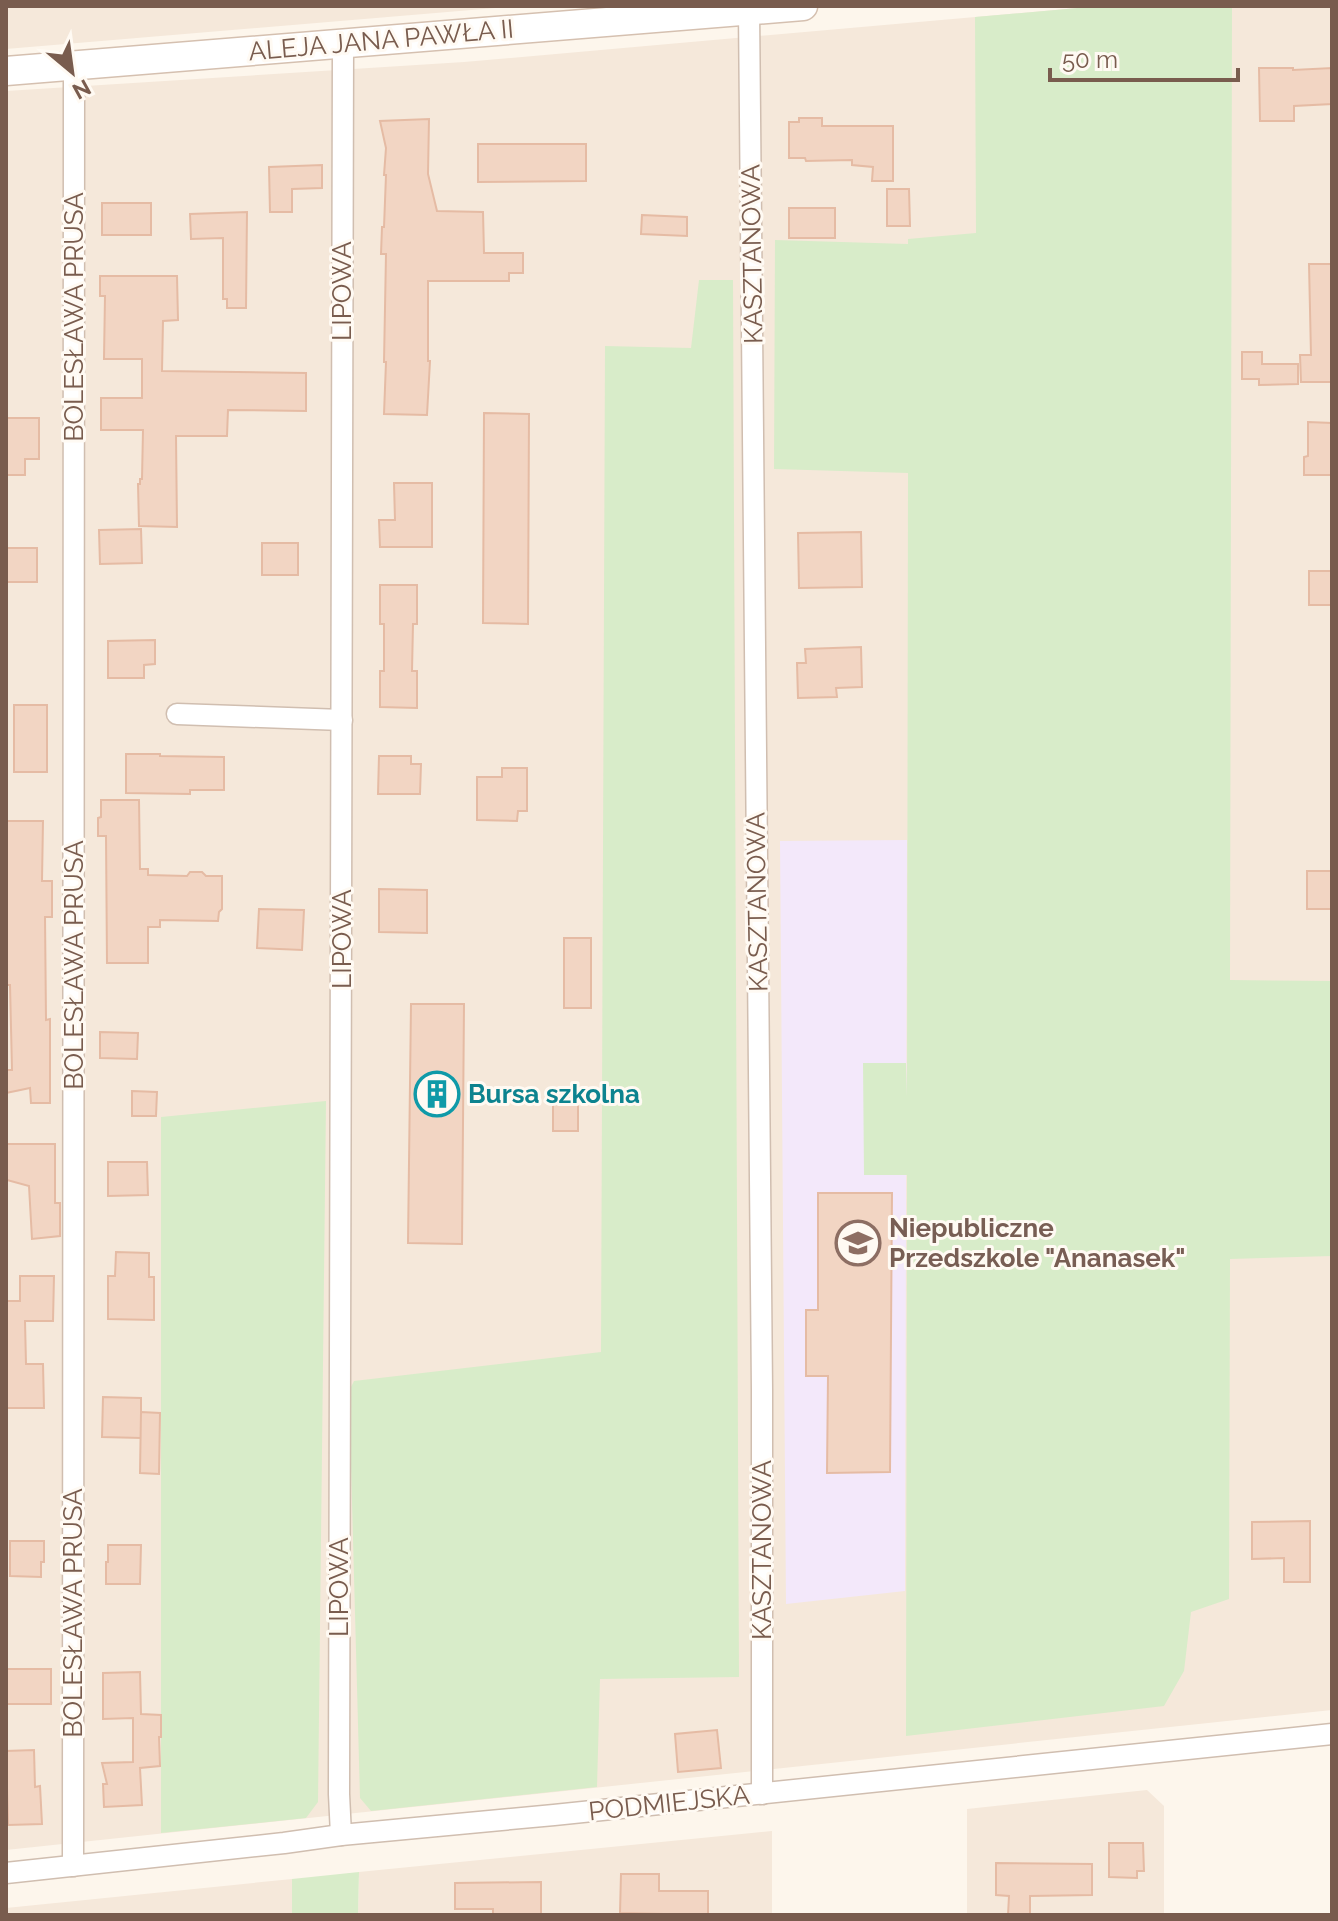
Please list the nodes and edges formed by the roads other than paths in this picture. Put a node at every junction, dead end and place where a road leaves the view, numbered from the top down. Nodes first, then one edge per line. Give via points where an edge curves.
1 (803, 6) edge
2 (749, 10) junction
3 (343, 43) junction
4 (74, 65) junction
5 (6, 71) edge
6 (177, 714) dead end
7 (342, 720) junction
8 (1332, 1734) edge
9 (762, 1794) junction
10 (341, 1835) junction
11 (73, 1866) junction
12 (6, 1873) edge

1 - 2 street, ALEJA JANA PAWŁA II
2 - 3 street, ALEJA JANA PAWŁA II
2 - 9 street, KASZTANOWA
3 - 4 street, ALEJA JANA PAWŁA II
3 - 7 street, LIPOWA
4 - 5 street, ALEJA JANA PAWŁA II
4 - 11 street, BOLESŁAWA PRUSA
6 - 7 street
7 - 10 street, LIPOWA
8 - 9 street, PODMIEJSKA
9 - 10 street, PODMIEJSKA
10 - 11 street, PODMIEJSKA
11 - 12 street, PODMIEJSKA

